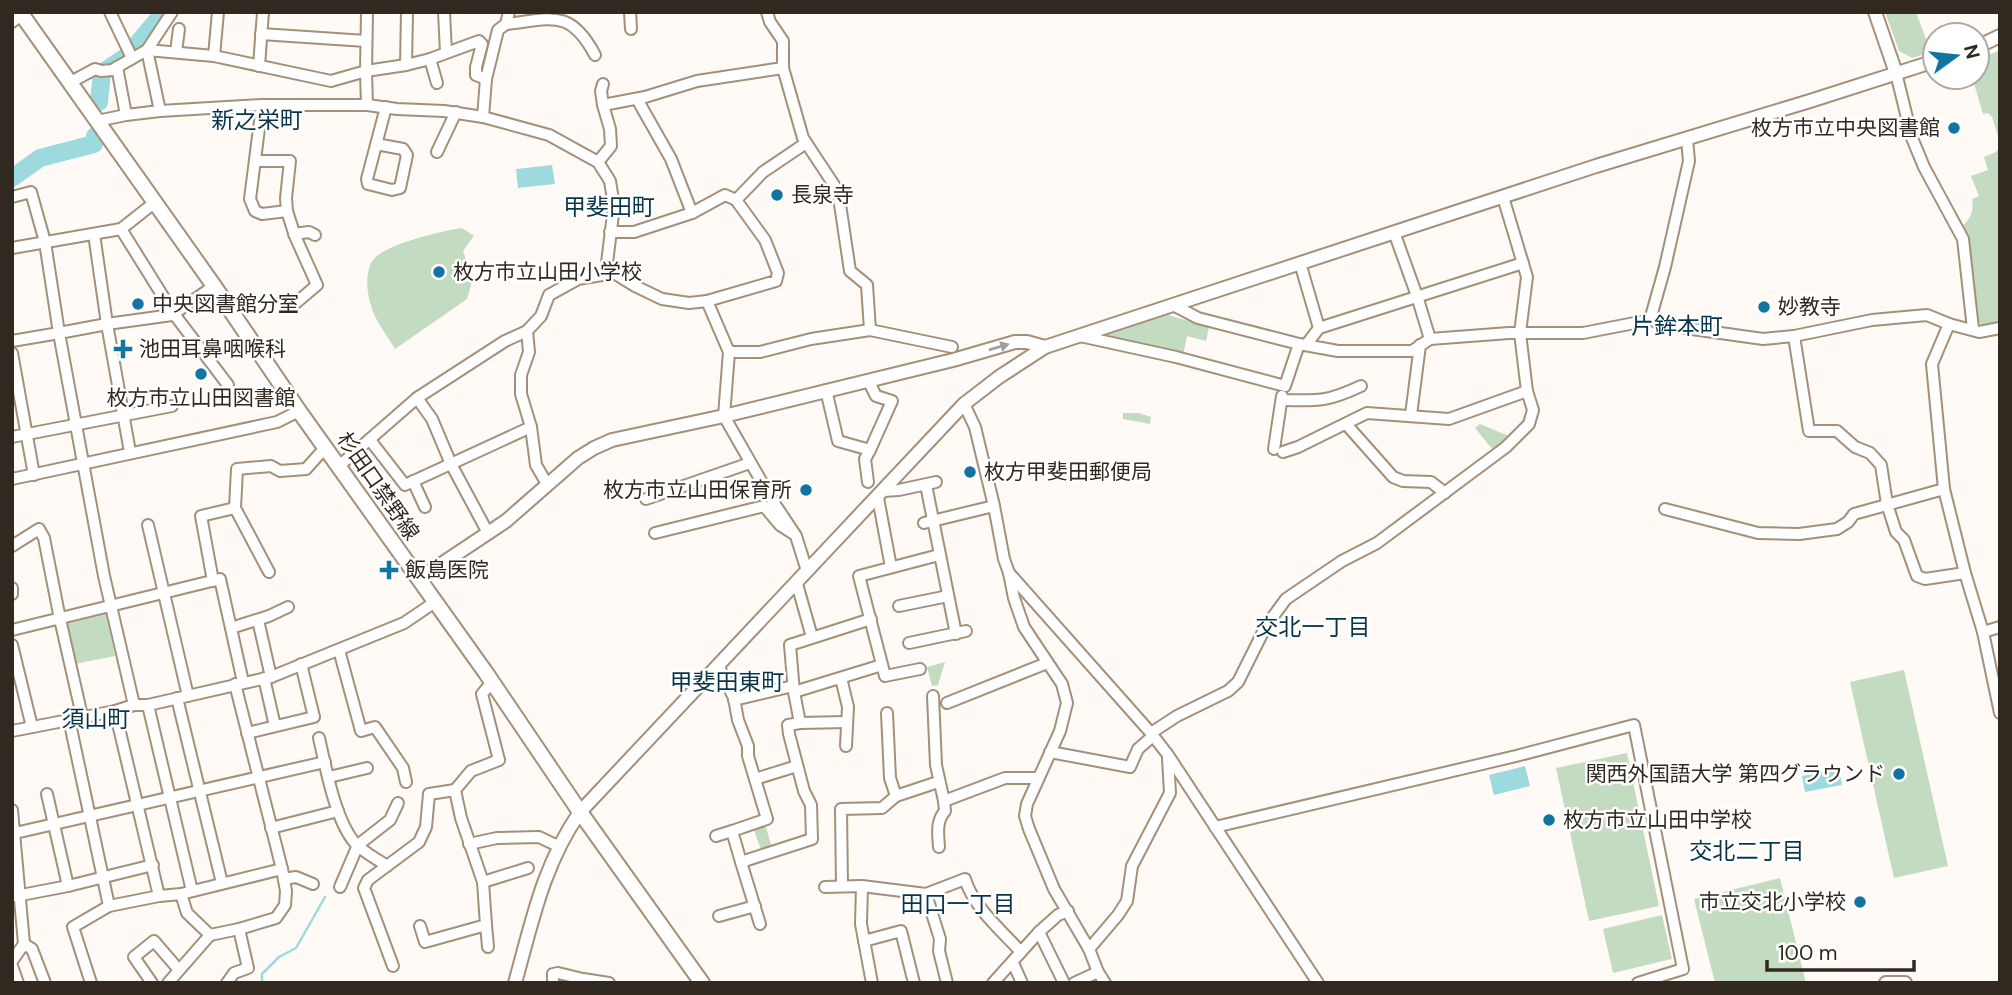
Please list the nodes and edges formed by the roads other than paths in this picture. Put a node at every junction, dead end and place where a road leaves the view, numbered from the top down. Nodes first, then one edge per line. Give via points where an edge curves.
1 (110, 12) edge
2 (172, 12) edge
3 (218, 12) edge
4 (263, 12) edge
5 (367, 12) edge
6 (407, 12) edge
7 (444, 12) edge
8 (509, 12) edge
9 (630, 12) edge
10 (766, 12) edge
11 (1875, 12) edge
12 (18, 17) edge
13 (506, 24) junction
14 (179, 29) dead end
15 (631, 29) dead end
16 (261, 34) junction
17 (366, 41) junction
18 (148, 50) junction
19 (176, 52) junction
20 (446, 52) junction
21 (130, 55) junction
22 (595, 55) dead end
23 (214, 56) junction
24 (430, 59) junction
25 (406, 65) junction
26 (1921, 65) edge
27 (259, 66) junction
28 (783, 68) junction
29 (110, 70) junction
30 (366, 71) junction
31 (1896, 73) junction
32 (486, 79) junction
33 (69, 83) junction
34 (437, 83) dead end
35 (603, 84) dead end
36 (637, 99) junction
37 (262, 105) junction
38 (367, 105) junction
39 (603, 106) junction
40 (386, 107) junction
41 (160, 111) junction
42 (456, 112) junction
43 (125, 115) junction
44 (483, 117) junction
45 (97, 121) junction
46 (1687, 138) junction
47 (376, 144) junction
48 (806, 144) junction
49 (437, 152) dead end
50 (255, 161) junction
51 (598, 162) junction
52 (12, 197) edge
53 (1503, 197) junction
54 (736, 200) junction
55 (154, 203) junction
56 (288, 211) junction
57 (692, 214) junction
58 (121, 229) junction
59 (610, 232) junction
60 (1394, 232) junction
61 (94, 234) junction
62 (295, 234) junction
63 (316, 235) dead end
64 (45, 242) junction
65 (12, 248) edge
66 (1300, 263) junction
67 (1523, 263) junction
68 (614, 274) junction
69 (214, 286) junction
70 (1417, 296) junction
71 (707, 301) junction
72 (1173, 305) junction
73 (291, 307) dead end
74 (174, 314) junction
75 (1650, 320) junction
76 (107, 324) junction
77 (1950, 324) junction
78 (1319, 328) junction
79 (2000, 328) edge
80 (1973, 329) junction
81 (870, 330) junction
82 (527, 331) junction
83 (60, 333) junction
84 (1520, 333) junction
85 (1080, 336) junction
86 (1794, 336) junction
87 (12, 341) edge
88 (1425, 342) junction
89 (1303, 344) junction
90 (1045, 347) junction
91 (729, 352) junction
92 (12, 353) edge
93 (953, 354) junction
94 (868, 380) junction
95 (228, 385) dead end
96 (1285, 386) junction
97 (1361, 386) dead end
98 (826, 390) junction
99 (1527, 391) junction
100 (417, 398) junction
101 (1282, 400) junction
102 (964, 404) junction
103 (172, 406) dead end
104 (299, 411) junction
105 (1410, 415) junction
106 (122, 416) junction
107 (724, 416) junction
108 (75, 424) junction
109 (1346, 424) junction
110 (531, 428) junction
111 (26, 434) junction
112 (12, 437) edge
113 (370, 440) junction
114 (326, 449) junction
115 (870, 450) junction
116 (130, 453) junction
117 (750, 463) junction
118 (451, 464) junction
119 (83, 466) junction
120 (339, 466) junction
121 (34, 475) junction
122 (12, 480) edge
123 (413, 481) junction
124 (868, 482) dead end
125 (547, 484) junction
126 (1944, 489) junction
127 (1445, 493) junction
128 (880, 494) junction
129 (646, 499) dead end
130 (1887, 504) junction
131 (994, 506) junction
132 (425, 507) dead end
133 (235, 508) junction
134 (1665, 509) dead end
135 (928, 522) junction
136 (148, 525) dead end
137 (488, 533) junction
138 (655, 533) dead end
139 (796, 536) junction
140 (12, 546) edge
141 (939, 555) junction
142 (891, 567) junction
143 (807, 571) junction
144 (269, 572) dead end
145 (1009, 573) junction
146 (1965, 573) junction
147 (419, 579) junction
148 (213, 581) junction
149 (797, 584) junction
150 (12, 588) edge
151 (12, 594) edge
152 (163, 594) junction
153 (948, 596) junction
154 (435, 602) junction
155 (110, 606) junction
156 (899, 606) dead end
157 (288, 607) dead end
158 (60, 619) junction
159 (258, 620) junction
160 (870, 620) junction
161 (2000, 627) edge
162 (231, 628) junction
163 (12, 630) edge
164 (1983, 632) junction
165 (812, 637) junction
166 (909, 643) dead end
167 (12, 645) edge
168 (339, 650) junction
169 (1047, 663) junction
170 (301, 664) junction
171 (718, 665) junction
172 (882, 666) junction
173 (920, 669) dead end
174 (268, 678) junction
175 (841, 678) junction
176 (492, 682) junction
177 (239, 683) junction
178 (794, 689) junction
179 (933, 696) dead end
180 (182, 697) junction
181 (734, 700) junction
182 (947, 703) dead end
183 (134, 705) junction
184 (148, 705) junction
185 (116, 711) junction
186 (887, 713) dead end
187 (2000, 713) edge
188 (82, 716) junction
189 (69, 719) junction
190 (846, 722) junction
191 (800, 723) junction
192 (275, 726) junction
193 (32, 727) junction
194 (12, 731) edge
195 (247, 733) junction
196 (1152, 734) junction
197 (319, 738) dead end
198 (846, 746) dead end
199 (1050, 752) junction
200 (1168, 755) junction
201 (325, 762) junction
202 (797, 766) junction
203 (367, 768) dead end
204 (258, 776) junction
205 (329, 777) junction
206 (1038, 778) junction
207 (755, 779) junction
208 (406, 782) dead end
209 (938, 782) junction
210 (200, 789) junction
211 (455, 790) junction
212 (47, 794) dead end
213 (169, 796) junction
214 (896, 796) junction
215 (944, 801) junction
216 (138, 803) junction
217 (398, 803) dead end
218 (12, 810) edge
219 (338, 811) junction
220 (580, 812) junction
221 (89, 815) junction
222 (54, 824) junction
223 (1215, 827) junction
224 (271, 828) junction
225 (732, 831) junction
226 (14, 836) edge
227 (716, 836) dead end
228 (469, 844) junction
229 (358, 845) junction
230 (558, 846) junction
231 (939, 847) dead end
232 (741, 862) junction
233 (153, 865) junction
234 (387, 866) junction
235 (528, 868) dead end
236 (283, 874) junction
237 (103, 876) junction
238 (222, 883) junction
239 (483, 883) junction
240 (313, 884) dead end
241 (68, 886) junction
242 (842, 886) junction
243 (862, 886) junction
244 (340, 887) dead end
245 (825, 887) dead end
246 (186, 892) junction
247 (926, 894) junction
248 (159, 895) junction
249 (16, 896) edge
250 (109, 906) junction
251 (755, 906) junction
252 (1068, 911) junction
253 (719, 916) dead end
254 (760, 924) dead end
255 (486, 925) junction
256 (420, 926) dead end
257 (239, 929) junction
258 (1040, 932) junction
259 (210, 935) junction
260 (864, 941) junction
261 (24, 944) junction
262 (488, 947) dead end
263 (1089, 949) junction
264 (1021, 952) junction
265 (12, 961) edge
266 (1013, 962) junction
267 (12, 966) edge
268 (393, 966) dead end
269 (179, 970) junction
270 (1098, 972) junction
271 (18, 983) edge
272 (45, 983) edge
273 (91, 983) edge
274 (152, 983) edge
275 (168, 983) edge
276 (227, 983) edge
277 (515, 983) edge
278 (553, 983) edge
279 (610, 983) edge
280 (702, 983) edge
281 (872, 983) edge
282 (914, 983) edge
283 (947, 983) edge
284 (993, 983) edge
285 (1022, 983) edge
286 (1064, 983) edge
287 (1074, 983) edge
288 (1105, 983) edge
289 (1318, 983) edge
290 (1639, 983) edge
291 (1886, 983) edge
292 (1905, 983) edge

1 - 21 street
2 - 18 street
3 - 23 street
4 - 16 street
5 - 17 street
6 - 25 street
7 - 20 street
8 - 13 street
9 - 15 street
10 - 28 street via 783,41
11 - 31 street
12 - 33 main road, 杉田口禁野線
13 - 22 street via 555,18 576,27
13 - 32 street via 498,30
14 - 19 street
16 - 17 street
16 - 27 street
17 - 30 street
18 - 19 street
18 - 21 street
18 - 41 street
19 - 23 street
20 - 24 street
20 - 32 street via 478,41 482,44 476,75
21 - 29 street
23 - 27 street
24 - 25 street
24 - 34 street
25 - 30 street
26 - 31 street
27 - 30 street via 331,81
28 - 36 street via 697,81
28 - 48 street
29 - 33 street via 95,69
29 - 43 street
30 - 38 street
31 - 46 street
31 - 80 street via 1912,138 1963,239
32 - 44 street
33 - 45 main road, 杉田口禁野線
35 - 39 street
36 - 39 street
36 - 57 street via 671,159
37 - 38 street
37 - 41 street
37 - 50 street
38 - 40 street
39 - 51 street via 611,146
40 - 42 street
40 - 47 street
41 - 43 street
42 - 44 street
42 - 49 street
43 - 45 street
44 - 51 street via 549,135
45 - 55 main road, 杉田口禁野線
46 - 53 street
46 - 75 street via 1689,161
47 - 47 street via 368,184 400,188 407,155 403,149
48 - 54 street via 763,172
48 - 81 street via 838,191 849,271 867,285
50 - 56 street via 250,199 255,211
50 - 56 street via 290,161
51 - 59 street via 610,181 614,206
52 - 64 street via 31,192
53 - 60 street
53 - 67 street
54 - 57 street via 725,195
54 - 71 street via 765,240 778,273 776,281
55 - 58 street
55 - 69 main road, 杉田口禁野線
56 - 62 street
57 - 59 street via 634,232
58 - 61 street
58 - 74 street
59 - 68 street via 607,263
60 - 66 street
60 - 70 street
61 - 64 street
61 - 76 street
62 - 63 street
62 - 73 street via 321,281
64 - 65 street
64 - 83 street
66 - 72 street
66 - 78 street
67 - 70 street
67 - 84 street via 1527,277
68 - 71 street via 662,299
68 - 82 street via 578,279 549,295 541,316
69 - 74 street
69 - 104 main road, 杉田口禁野線
70 - 78 street
70 - 88 street
71 - 91 street
72 - 85 street
72 - 89 street via 1198,318
74 - 76 street
74 - 95 street
75 - 84 street via 1583,333
75 - 86 street via 1763,339
76 - 83 street
76 - 106 street
77 - 80 street
77 - 86 street via 1927,315 1872,320
77 - 126 street via 1933,364
78 - 89 street
79 - 80 street
81 - 91 street via 760,352
81 - 93 street
82 - 100 street
82 - 110 street via 529,352 521,375 521,394
83 - 87 street
83 - 108 street
84 - 88 street
84 - 99 street
85 - 90 street
85 - 96 street
86 - 130 street via 1809,431 1838,431 1855,447 1870,453 1881,465
88 - 89 street via 1412,351 1338,351
88 - 105 street
89 - 96 street
93 -> 90 street via 1015,342
90 - 102 street
91 - 107 street
92 - 111 street
93 - 94 street
94 - 98 street
94 - 115 street via 876,396 892,401
96 - 101 street
97 - 101 street via 1317,401
98 - 107 street
98 - 115 street via 838,441
99 - 105 street via 1449,419
99 - 127 street via 1533,410 1529,424
100 - 113 street
100 - 118 street via 434,422
101 - 109 street via 1279,451
102 - 128 street
102 - 131 street via 975,427
103 - 106 street
104 - 114 main road, 杉田口禁野線
104 - 116 street via 277,422
105 - 109 street via 1367,413
106 - 108 street
106 - 116 street
107 - 117 street
107 - 125 street via 612,440 578,458
108 - 111 street
108 - 119 street
109 - 127 street via 1393,477 1431,482
110 - 118 street
110 - 125 street via 536,465
111 - 112 street
111 - 121 street
113 - 120 street
113 - 123 street via 405,485
114 - 120 main road, 杉田口禁野線
114 - 133 street via 306,469 237,469
115 - 124 street via 865,459
116 - 119 street
117 - 129 street
117 - 139 street
118 - 123 street
118 - 137 street
119 - 121 street
119 - 155 street
120 - 147 main road, 杉田口禁野線
121 - 122 street
123 - 132 street
125 - 137 street
126 - 130 street
126 - 146 street
127 - 196 street via 1377,543 1286,599 1266,626 1238,682 1162,723
128 - 135 street via 931,483
128 - 142 street
128 - 143 street
130 - 134 street via 1854,514 1837,529 1800,534 1758,533
130 - 146 street via 1917,576
131 - 135 street
131 - 145 street
133 - 144 street
133 - 148 street via 201,516
135 - 141 street
136 - 152 street
137 - 147 street
138 - 139 street via 764,506
139 - 143 street
140 - 158 street via 39,529
141 - 142 street
141 - 153 street
142 - 160 street via 859,576
143 - 149 street
145 - 169 street via 1024,627
145 - 196 street
146 - 164 street
147 - 154 main road, 杉田口禁野線
148 - 152 street
148 - 162 street via 220,579
149 - 165 street
149 - 171 street
150 - 151 street
152 - 155 street
152 - 180 street
153 - 156 street
153 - 166 street via 961,633
154 - 168 street via 404,623
154 - 176 main road, 杉田口禁野線
155 - 158 street
155 - 183 street
157 - 159 street
158 - 163 street
158 - 188 street
159 - 162 street
159 - 174 street
160 - 165 street
160 - 172 street
161 - 164 street
162 - 177 street
164 - 187 street
165 - 178 street via 790,645
167 - 193 street
168 - 170 street
168 - 208 street via 361,731 375,727 403,768
169 - 182 street
169 - 199 street via 1062,684 1067,704
170 - 174 street
170 - 192 street via 314,716
171 - 181 street
171 - 220 street
172 - 173 street via 885,676
172 - 175 street
174 - 177 street
174 - 192 street
175 - 178 street
175 - 190 street via 848,706
176 - 211 street via 482,694 499,760 471,771
176 - 220 main road, 杉田口禁野線
177 - 180 street
177 - 195 street
178 - 181 street
178 - 191 street
179 - 209 street
180 - 184 street
180 - 210 street
181 - 207 street
183 - 184 street
183 - 185 street
184 - 213 street
185 - 188 street
185 - 216 street
186 - 214 street via 893,752 890,778
188 - 189 street
189 - 193 street
189 - 221 street
190 - 191 street
190 - 198 street
191 - 202 street via 788,725
192 - 195 street
193 - 194 street
195 - 204 street
196 - 199 street via 1130,767
196 - 200 street
197 - 201 street
199 - 206 street
200 - 223 street
200 - 263 street via 1170,793 1132,866 1127,901
201 - 204 street
201 - 205 street
202 - 207 street
202 - 232 street via 811,806 812,839
203 - 205 street
204 - 210 street
204 - 224 street
205 - 219 street
206 - 215 street via 1005,778
206 - 252 street via 1027,804 1028,829
207 - 225 street via 767,819
209 - 214 street
209 - 215 street
210 - 213 street
210 - 238 street
211 - 228 street
211 - 234 street via 429,794 426,827 419,842
212 - 222 street
213 - 216 street
213 - 246 street
214 - 242 street via 882,808 841,809
215 - 231 street
216 - 221 street
216 - 233 street
217 - 229 street via 390,820
218 - 226 street
219 - 224 street
219 - 229 street
220 - 230 street
220 - 280 main road, 杉田口禁野線
221 - 222 street
221 - 237 street
222 - 226 street
222 - 241 street
223 - 289 street
223 - 290 street via 1634,725 1683,969
224 - 236 street
225 - 227 street
225 - 232 street
226 - 249 street
228 - 230 street via 539,837
228 - 239 street
229 - 234 street
229 - 244 street
230 - 277 street
232 - 251 street
233 - 237 street
233 - 248 street
234 - 268 street via 368,880 364,892
235 - 239 street
236 - 238 street
236 - 240 street
236 - 257 street via 285,905 276,918
237 - 241 street
237 - 250 street
238 - 246 street
239 - 255 street
241 - 249 street
242 - 243 street
242 - 245 street
243 - 247 street
243 - 260 street
246 - 248 street
246 - 259 street via 187,913
247 - 264 street via 965,879 977,904
247 - 283 street
248 - 250 street
249 - 261 street
250 - 273 street via 73,927
251 - 253 street
251 - 254 street
252 - 258 street
252 - 263 street
255 - 256 street via 427,947
255 - 262 street
257 - 259 street
257 - 276 street via 248,968 234,973
258 - 264 street
258 - 286 street
259 - 269 street
260 - 281 street
260 - 282 street via 901,931
261 - 265 street
261 - 272 street via 32,950
263 - 270 street
264 - 266 street
266 - 284 street
266 - 285 street
267 - 271 street
269 - 274 street via 155,941 134,957
269 - 275 street
270 - 287 street
270 - 288 street
278 - 279 street via 553,974 558,973
291 - 292 street

